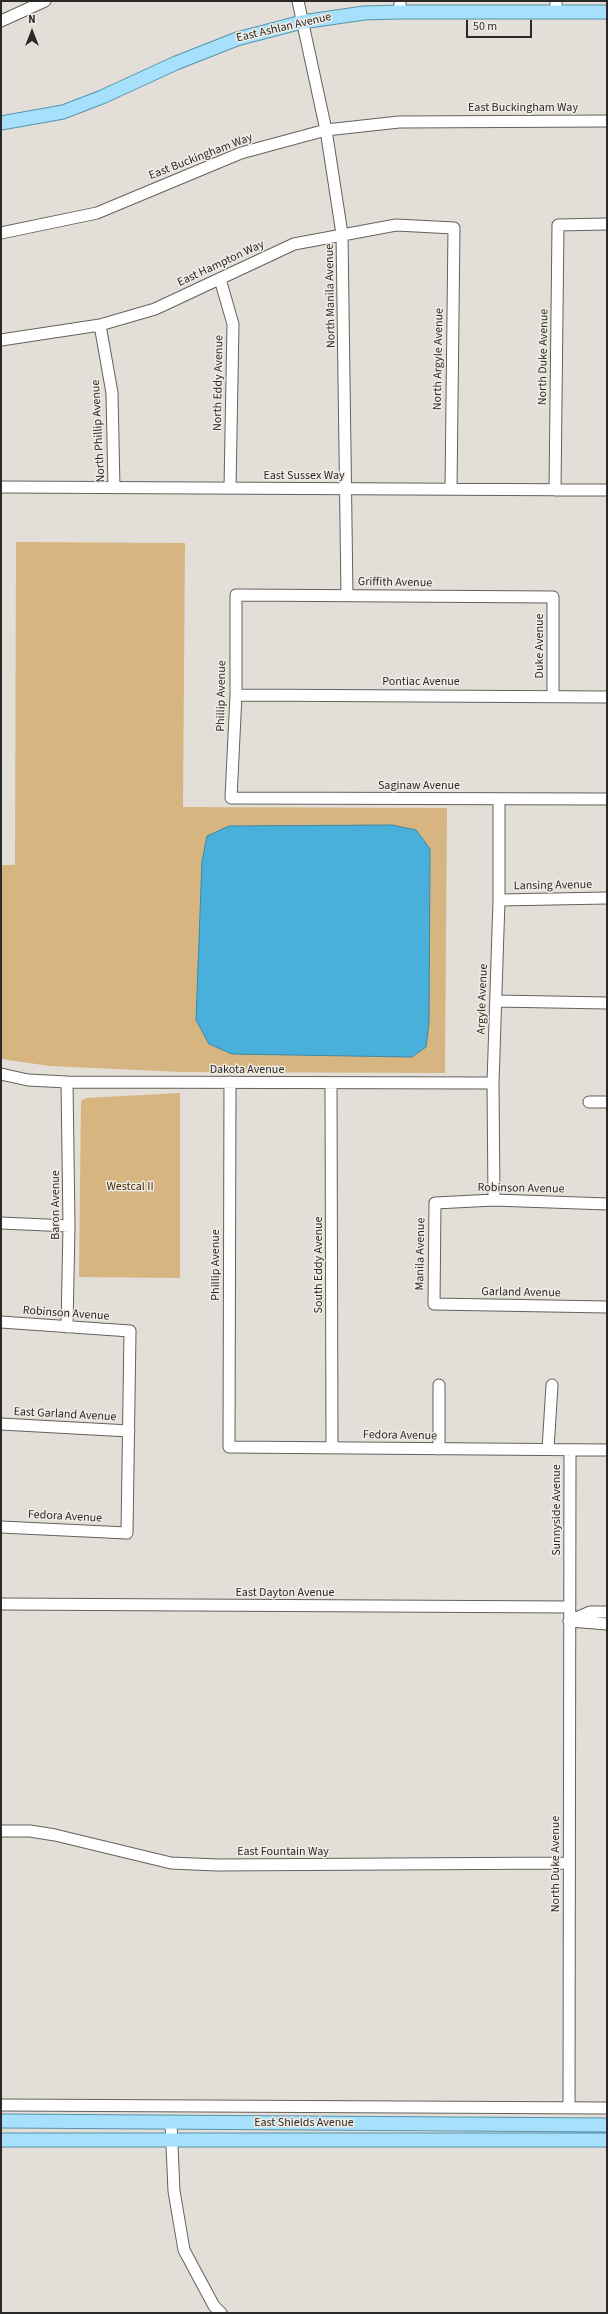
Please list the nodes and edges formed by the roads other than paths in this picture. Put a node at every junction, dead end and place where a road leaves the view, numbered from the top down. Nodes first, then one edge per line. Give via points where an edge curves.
1 (45, 1) edge
2 (298, 1) edge
3 (400, 6) edge
4 (556, 6) edge
5 (607, 12) edge
6 (1, 21) edge
7 (302, 22) junction
8 (607, 121) edge
9 (1, 123) edge
10 (326, 130) junction
11 (607, 224) edge
12 (454, 228) joint
13 (1, 233) edge
14 (342, 234) junction
15 (220, 279) junction
16 (100, 325) junction
17 (1, 340) edge
18 (1, 487) edge
19 (114, 488) junction
20 (230, 488) junction
21 (348, 489) junction
22 (451, 489) junction
23 (555, 490) junction
24 (607, 490) edge
25 (236, 595) joint
26 (348, 595) junction
27 (553, 597) joint
28 (236, 695) junction
29 (553, 695) junction
30 (607, 697) edge
31 (231, 798) joint
32 (499, 799) junction
33 (607, 799) edge
34 (607, 898) edge
35 (499, 900) junction
36 (496, 1001) junction
37 (607, 1003) edge
38 (1, 1074) edge
39 (67, 1082) junction
40 (230, 1082) junction
41 (331, 1083) junction
42 (493, 1083) junction
43 (590, 1102) dead end
44 (607, 1102) edge
45 (494, 1200) junction
46 (435, 1203) joint
47 (607, 1204) edge
48 (1, 1223) edge
49 (69, 1226) junction
50 (434, 1304) joint
51 (607, 1307) edge
52 (1, 1322) edge
53 (67, 1327) junction
54 (439, 1385) dead end
55 (552, 1385) dead end
56 (1, 1424) edge
57 (128, 1431) junction
58 (229, 1447) joint
59 (332, 1447) junction
60 (439, 1449) junction
61 (548, 1449) junction
62 (570, 1450) junction
63 (607, 1450) edge
64 (1, 1527) edge
65 (1, 1604) edge
66 (570, 1607) junction
67 (607, 1612) edge
68 (570, 1621) junction
69 (607, 1624) edge
70 (1, 1831) edge
71 (570, 1864) junction
72 (1, 2105) edge
73 (568, 2108) junction
74 (607, 2108) edge
75 (1, 2121) edge
76 (171, 2123) junction
77 (607, 2125) edge
78 (1, 2140) edge
79 (607, 2140) edge
80 (171, 2141) junction
81 (221, 2313) edge

1 - 6 street
2 - 7 street, North Manila Avenue
3 - 4 main road, East Ashlan Avenue
3 - 7 main road, East Ashlan Avenue
4 - 5 main road, East Ashlan Avenue
7 - 9 main road, East Ashlan Avenue via 237,38 63,112
7 - 10 street, North Manila Avenue
8 - 10 street, East Buckingham Way via 399,122
10 - 13 street, East Buckingham Way via 241,153 97,213
10 - 14 street, North Manila Avenue
11 - 23 street, North Duke Avenue via 558,225
12 - 14 street, East Hampton Way via 396,225
12 - 22 street, North Argyle Avenue
14 - 15 street, East Hampton Way via 294,244
14 - 21 street, North Manila Avenue
15 - 16 street, East Hampton Way via 155,309
15 - 20 street, North Eddy Avenue via 233,324
16 - 17 street, East Hampton Way
16 - 19 street, North Phillip Avenue via 112,393
18 - 19 street, East Sussex Way
19 - 20 street, East Sussex Way
20 - 21 street, East Sussex Way
21 - 22 street, East Sussex Way
21 - 26 street, North Manila Avenue
22 - 23 street, East Sussex Way
23 - 24 street, East Sussex Way
25 - 26 street, Griffith Avenue
25 - 28 street, Phillip Avenue
26 - 27 street, Griffith Avenue
27 - 29 street, Duke Avenue
28 - 29 street, Pontiac Avenue
28 - 31 street, Phillip Avenue
29 - 30 street, Pontiac Avenue
31 - 32 street, Saginaw Avenue
32 - 33 street, Saginaw Avenue
32 - 35 street, Argyle Avenue
34 - 35 street, Lansing Avenue
35 - 36 street, Argyle Avenue
36 - 37 street
36 - 42 street, Argyle Avenue
38 - 39 street, Dakota Avenue via 28,1080
39 - 40 street, Dakota Avenue
39 - 49 street, Baron Avenue
40 - 41 street, Dakota Avenue
40 - 58 street, Phillip Avenue
41 - 42 street, Dakota Avenue
41 - 59 street, South Eddy Avenue
42 - 45 street, Argyle Avenue
43 - 44 street
45 - 46 street, Robinson Avenue
45 - 47 street, Robinson Avenue
46 - 50 street, Manila Avenue
48 - 49 street
49 - 53 street, Baron Avenue
50 - 51 street, Garland Avenue
52 - 53 street, Robinson Avenue
53 - 57 street, Robinson Avenue via 130,1331
54 - 60 street
55 - 61 street
56 - 57 street, East Garland Avenue
57 - 64 street, Fedora Avenue via 128,1533
58 - 59 street, Fedora Avenue
59 - 60 street, Fedora Avenue
60 - 61 street, Fedora Avenue
61 - 62 street, Fedora Avenue
62 - 63 street, Sunnyside Avenue
62 - 66 street, Sunnyside Avenue
65 - 66 street, East Dayton Avenue
66 - 68 street, North Duke Avenue
67 - 68 street via 590,1612
68 - 69 street
68 - 71 street, North Duke Avenue
70 - 71 street, East Fountain Way via 30,1831 55,1835 171,1863
71 - 73 street, North Duke Avenue
72 - 73 street, East Shields Avenue
73 - 74 street, East Shields Avenue
75 - 76 main road, East Shields Avenue
76 - 77 main road, East Shields Avenue
76 - 80 street
78 - 80 main road, East Shields Avenue
79 - 80 main road, East Shields Avenue
80 - 81 street via 174,2191 184,2250 214,2306

